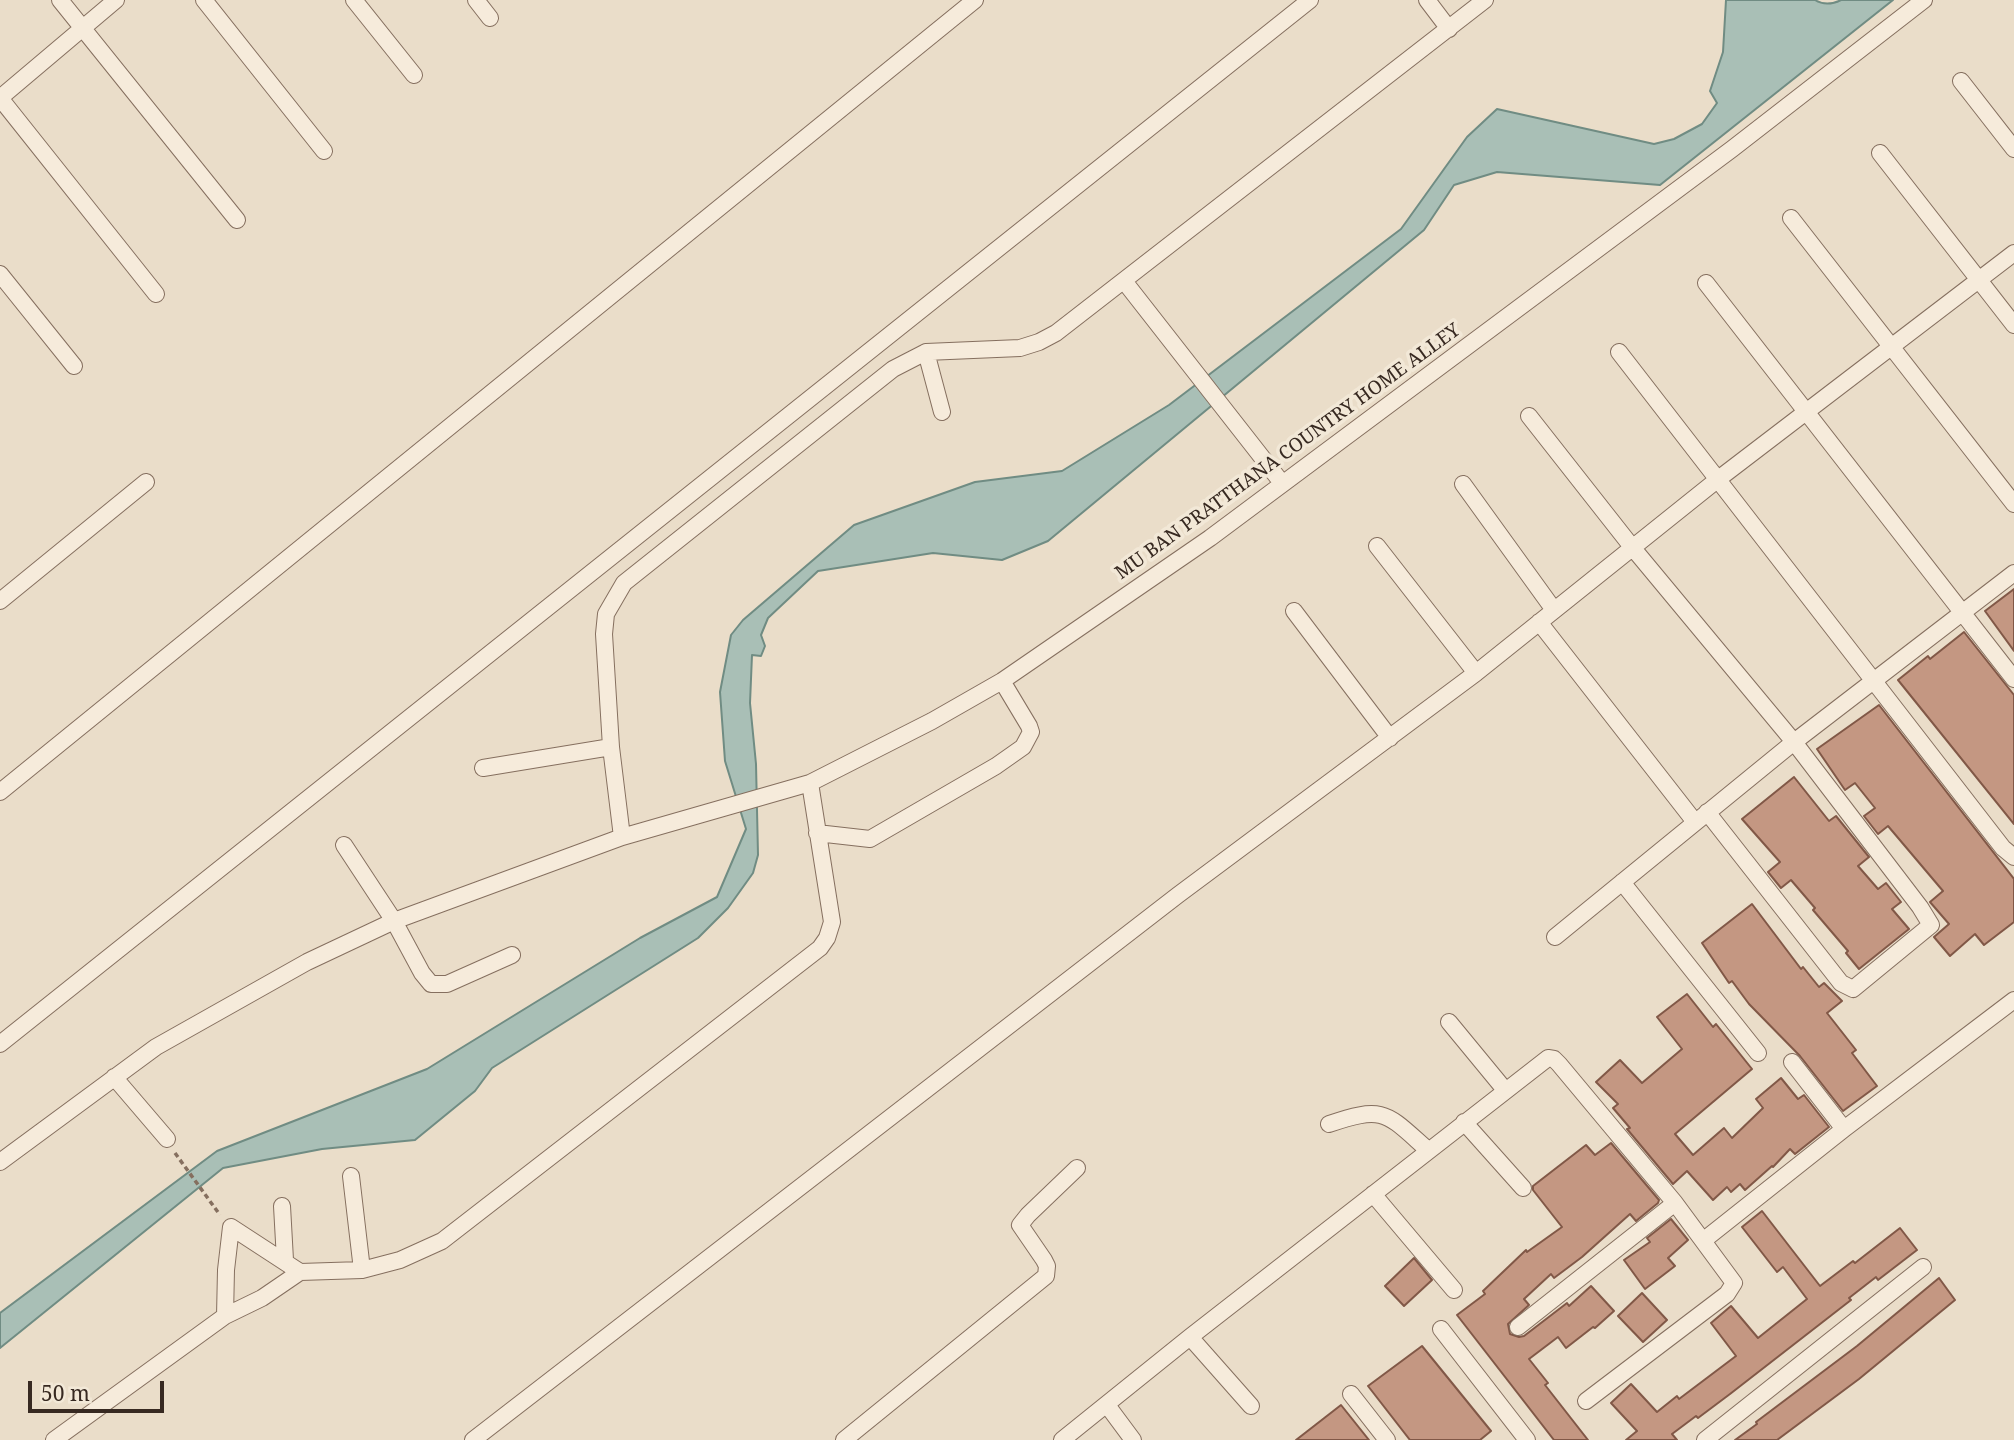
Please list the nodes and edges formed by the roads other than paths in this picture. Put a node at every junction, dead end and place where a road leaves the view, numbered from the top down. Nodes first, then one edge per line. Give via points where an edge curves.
1 (60, 0) edge
2 (117, 0) edge
3 (204, 0) edge
4 (354, 0) edge
5 (476, 0) edge
6 (975, 0) edge
7 (1310, 0) edge
8 (1427, 0) edge
9 (1485, 0) edge
10 (1924, 0) edge
11 (491, 18) dead end
12 (83, 27) junction
13 (1449, 29) junction
14 (414, 75) dead end
15 (1961, 81) dead end
16 (0, 98) edge
17 (2014, 149) edge
18 (324, 151) dead end
19 (1880, 153) dead end
20 (1791, 218) dead end
21 (237, 220) dead end
22 (2014, 253) edge
23 (0, 274) edge
24 (1978, 279) junction
25 (1124, 281) junction
26 (1706, 283) dead end
27 (156, 294) dead end
28 (2014, 326) edge
29 (1892, 346) junction
30 (926, 352) junction
31 (1619, 352) dead end
32 (75, 366) dead end
33 (942, 412) dead end
34 (1805, 412) junction
35 (1529, 416) dead end
36 (1717, 480) junction
37 (146, 482) dead end
38 (1282, 483) junction
39 (1463, 484) dead end
40 (2014, 504) edge
41 (1377, 546) dead end
42 (1632, 547) junction
43 (2014, 573) edge
44 (0, 601) edge
45 (1554, 610) junction
46 (1294, 611) dead end
47 (1961, 612) junction
48 (1539, 622) junction
49 (1476, 673) junction
50 (2014, 679) edge
51 (1002, 681) junction
52 (1873, 681) junction
53 (1390, 738) junction
54 (1794, 742) junction
55 (611, 747) junction
56 (483, 768) dead end
57 (810, 783) junction
58 (0, 792) edge
59 (1701, 817) junction
60 (817, 833) junction
61 (622, 837) junction
62 (344, 845) dead end
63 (2014, 857) edge
64 (1622, 882) junction
65 (394, 921) junction
66 (1555, 937) dead end
67 (512, 955) dead end
68 (2014, 1000) edge
69 (1449, 1022) dead end
70 (0, 1044) edge
71 (1758, 1053) dead end
72 (1792, 1062) dead end
73 (114, 1077) junction
74 (1505, 1090) junction
75 (1464, 1122) junction
76 (1329, 1124) dead end
77 (1844, 1129) junction
78 (167, 1139) dead end
79 (1428, 1150) junction
80 (0, 1162) edge
81 (1077, 1168) dead end
82 (351, 1176) dead end
83 (1523, 1188) dead end
84 (1373, 1194) junction
85 (1675, 1203) junction
86 (282, 1206) dead end
87 (1704, 1240) junction
88 (285, 1260) junction
89 (1923, 1267) dead end
90 (362, 1270) junction
91 (300, 1272) junction
92 (1454, 1290) dead end
93 (225, 1316) junction
94 (1518, 1327) dead end
95 (1441, 1329) dead end
96 (1190, 1337) junction
97 (1351, 1394) dead end
98 (1586, 1401) dead end
99 (1107, 1405) junction
100 (1251, 1406) dead end
101 (1523, 1439) edge
102 (54, 1440) edge
103 (473, 1440) edge
104 (844, 1440) edge
105 (1062, 1440) edge
106 (1133, 1440) edge
107 (1387, 1440) edge
108 (1705, 1440) edge

1 - 12 street
2 - 12 street
3 - 18 street
4 - 14 street
5 - 11 street
6 - 58 street
7 - 70 street
8 - 13 street
9 - 13 street
10 - 38 street, MU BAN PRATTHANA COUNTRY HOME ALLEY
12 - 16 street
12 - 21 street
13 - 25 street
15 - 17 street
16 - 27 street
19 - 24 street
20 - 29 street
22 - 24 street
23 - 32 street
24 - 28 street
24 - 29 street
25 - 30 street via 1039,342 1020,348
25 - 38 street
26 - 34 street
29 - 34 street
29 - 40 street
30 - 33 street
30 - 55 street via 893,369 624,583 607,614 604,634
31 - 36 street
34 - 36 street
34 - 47 street
35 - 42 street
36 - 42 street
36 - 52 street
37 - 44 street
38 - 51 street, MU BAN PRATTHANA COUNTRY HOME ALLEY
39 - 45 street
41 - 49 street
42 - 45 street
42 - 54 street
43 - 47 street
45 - 48 street
46 - 53 street
47 - 50 street
47 - 52 street
48 - 49 street
48 - 59 street
49 - 53 street
51 - 57 street, MU BAN PRATTHANA COUNTRY HOME ALLEY
51 - 60 street via 1031,732 1023,747 870,839
52 - 54 street
52 - 63 street
53 - 103 street via 1178,895
54 - 59 street
54 - 59 street via 1931,925 1853,989 1841,983
55 - 56 street
55 - 61 street
57 - 60 street
57 - 61 street, MU BAN PRATTHANA COUNTRY HOME ALLEY
59 - 64 street
60 - 90 street via 832,922 820,948 442,1241 400,1261
61 - 65 street, MU BAN PRATTHANA COUNTRY HOME ALLEY
62 - 65 street
64 - 66 street
64 - 71 street
65 - 67 street via 430,984 447,984
65 - 73 street, MU BAN PRATTHANA COUNTRY HOME ALLEY via 213,1013
68 - 77 street
69 - 74 street
72 - 77 street
73 - 78 street
73 - 80 street, MU BAN PRATTHANA COUNTRY HOME ALLEY
74 - 75 street
74 - 85 street via 1543,1060 1554,1059
75 - 79 street
75 - 83 street
76 - 79 street via 1358,1114 1382,1113
77 - 87 street
79 - 84 street
81 - 104 street via 1020,1225 1044,1260 1046,1276
82 - 90 street
84 - 92 street
84 - 96 street
85 - 87 street
85 - 94 street
86 - 88 street
87 - 98 street via 1732,1277 1731,1289
88 - 91 street
88 - 93 street via 231,1227
89 - 108 street
90 - 91 street
91 - 93 street
93 - 102 street
95 - 101 street
96 - 99 street
96 - 100 street
97 - 107 street
99 - 105 street
99 - 106 street

